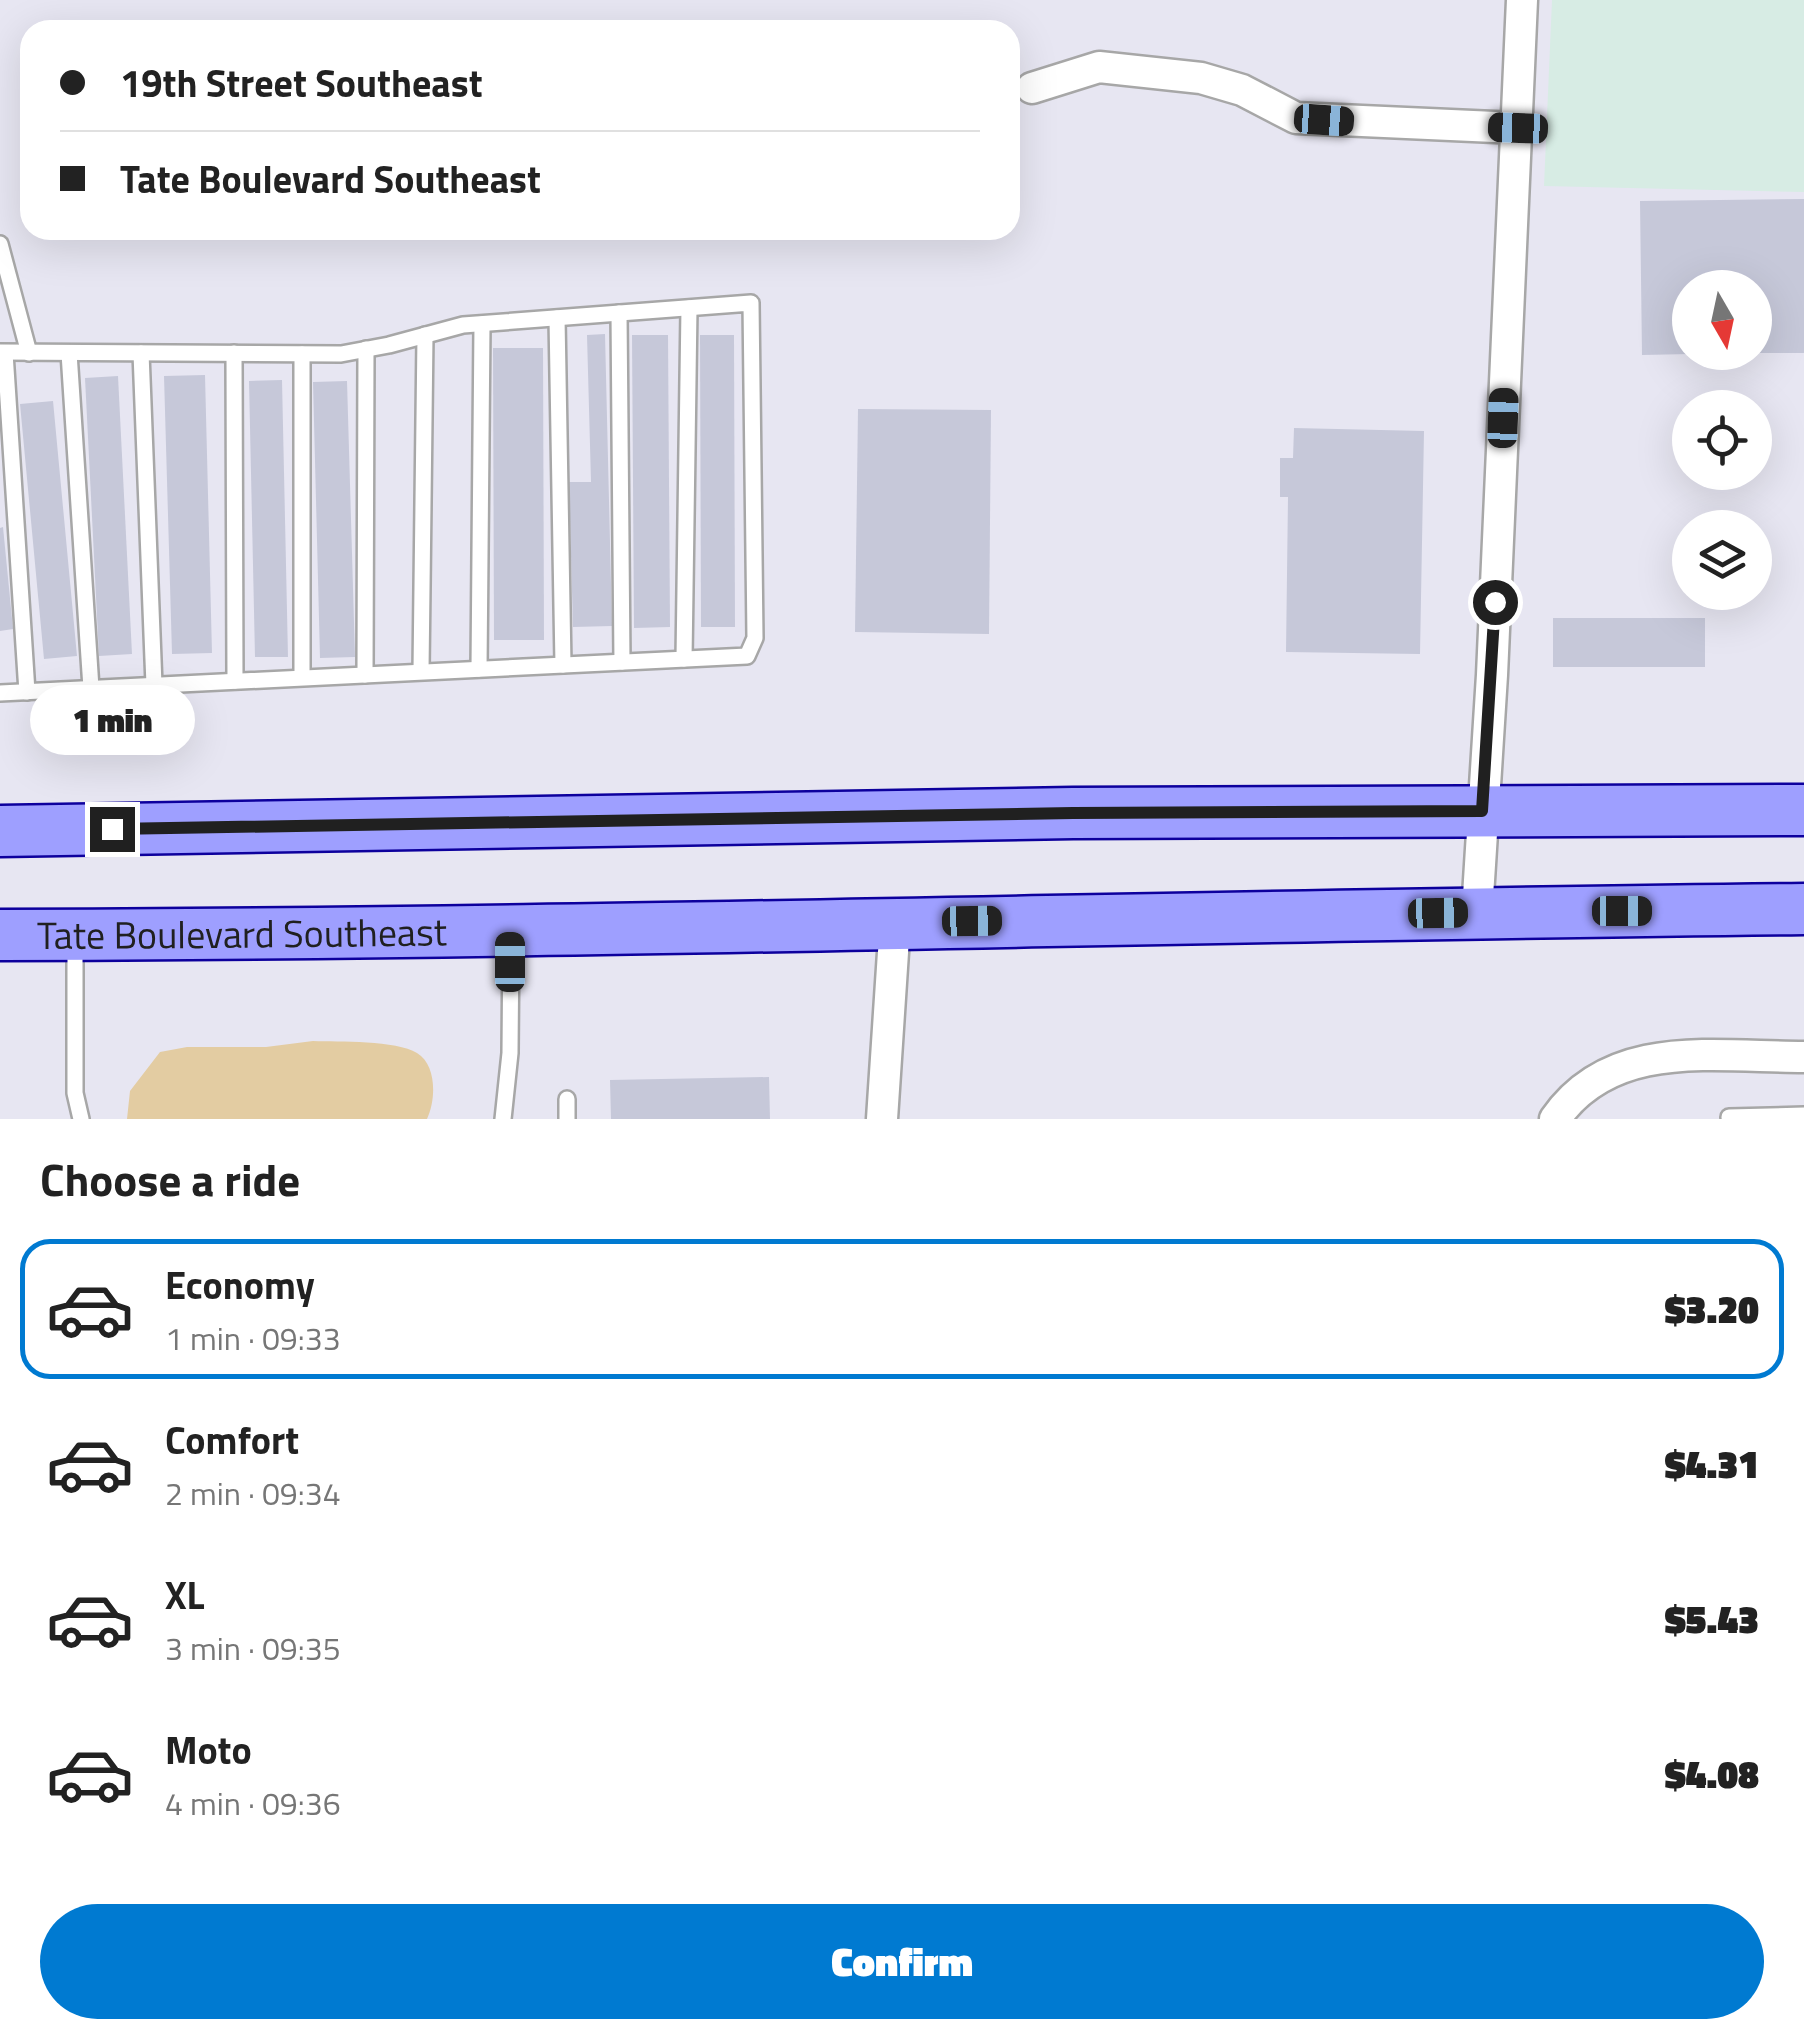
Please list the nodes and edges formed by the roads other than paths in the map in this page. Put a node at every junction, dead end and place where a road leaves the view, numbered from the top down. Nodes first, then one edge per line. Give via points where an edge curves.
1 (1522, 0) edge
2 (1032, 88) dead end
3 (1518, 128) junction
4 (0, 244) edge
5 (689, 308) junction
6 (620, 313) junction
7 (556, 318) junction
8 (482, 324) junction
9 (425, 336) junction
10 (366, 349) junction
11 (3, 352) edge
12 (69, 352) junction
13 (30, 353) junction
14 (141, 353) junction
15 (234, 354) junction
16 (302, 354) junction
17 (684, 659) junction
18 (622, 662) junction
19 (564, 664) junction
20 (479, 669) junction
21 (421, 672) junction
22 (365, 674) junction
23 (302, 677) junction
24 (235, 680) junction
25 (154, 684) junction
26 (91, 688) junction
27 (27, 692) junction
28 (0, 693) edge
29 (1804, 810) edge
30 (1482, 811) junction
31 (0, 831) edge
32 (1804, 909) edge
33 (1477, 912) junction
34 (895, 922) junction
35 (511, 931) junction
36 (74, 934) junction
37 (0, 935) edge
38 (1804, 1057) edge
39 (567, 1099) dead end
40 (1804, 1115) edge
41 (1729, 1118) edge
42 (81, 1119) edge
43 (503, 1119) edge
44 (566, 1119) edge
45 (882, 1119) edge
46 (1555, 1119) edge

1 - 3 street
2 - 3 street via 1100,68 1201,78 1296,118
3 - 30 street
4 - 13 lane
5 - 6 lane
5 - 17 lane
5 - 17 lane via 751,304 755,638 748,656
6 - 7 lane
6 - 18 lane
7 - 8 lane
7 - 19 lane
8 - 9 lane
8 - 20 lane
9 - 10 lane
9 - 21 lane
10 - 16 lane
10 - 22 lane
11 - 13 lane
11 - 27 lane
12 - 13 lane
12 - 14 lane
12 - 26 lane
14 - 15 lane
14 - 25 lane
15 - 16 lane
15 - 24 lane
16 - 23 lane
17 - 18 lane
18 - 19 lane
19 - 20 lane
20 - 21 lane
21 - 22 lane
22 - 23 lane
23 - 24 lane
24 - 25 lane
25 - 26 lane
26 - 27 lane
27 - 28 lane
29 - 30 main road
30 - 31 main road
30 - 33 street
32 - 33 main road, Tate Boulevard Southeast
33 - 34 main road, Tate Boulevard Southeast
34 - 35 main road, Tate Boulevard Southeast
34 - 45 street
35 - 36 main road, Tate Boulevard Southeast
35 - 43 lane
36 - 37 main road, Tate Boulevard Southeast
36 - 42 lane via 75,1093
38 - 46 street via 1642,1059 1585,1086
39 - 44 lane
40 - 41 lane

